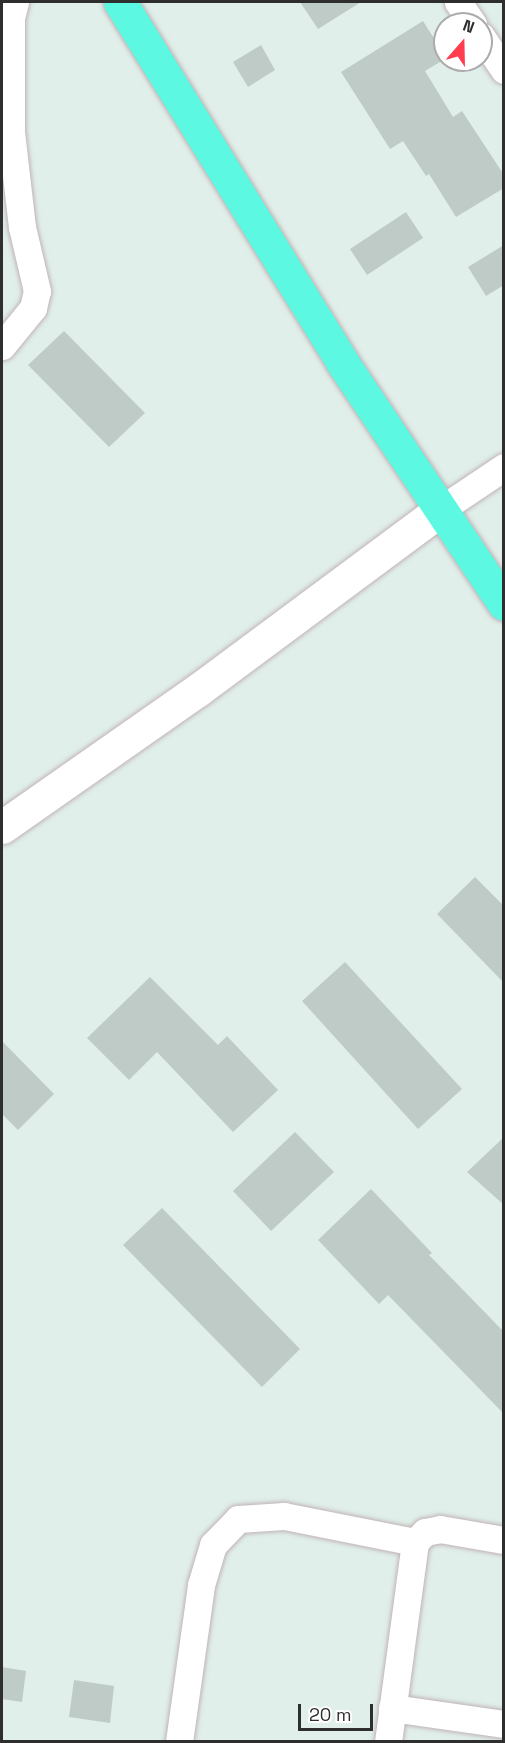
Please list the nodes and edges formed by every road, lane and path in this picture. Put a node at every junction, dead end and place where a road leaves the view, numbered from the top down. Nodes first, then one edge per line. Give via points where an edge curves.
1 (15, 2) edge
2 (120, 2) edge
3 (493, 54) edge
4 (504, 70) edge
5 (2, 346) edge
6 (504, 467) edge
7 (440, 510) junction
8 (504, 604) edge
9 (2, 827) edge
10 (504, 1540) edge
11 (415, 1542) junction
12 (392, 1708) junction
13 (504, 1724) edge
14 (179, 1742) edge
15 (388, 1742) edge

1 - 5 street via 11,18 11,132 22,227 38,291 33,308
2 - 7 main road via 342,362
3 - 4 street
6 - 7 street
7 - 8 main road
7 - 9 street via 198,690
10 - 11 street via 440,1530 425,1532
11 - 12 street
11 - 14 street via 284,1516 238,1519 213,1545 201,1585
12 - 13 street
12 - 15 street

